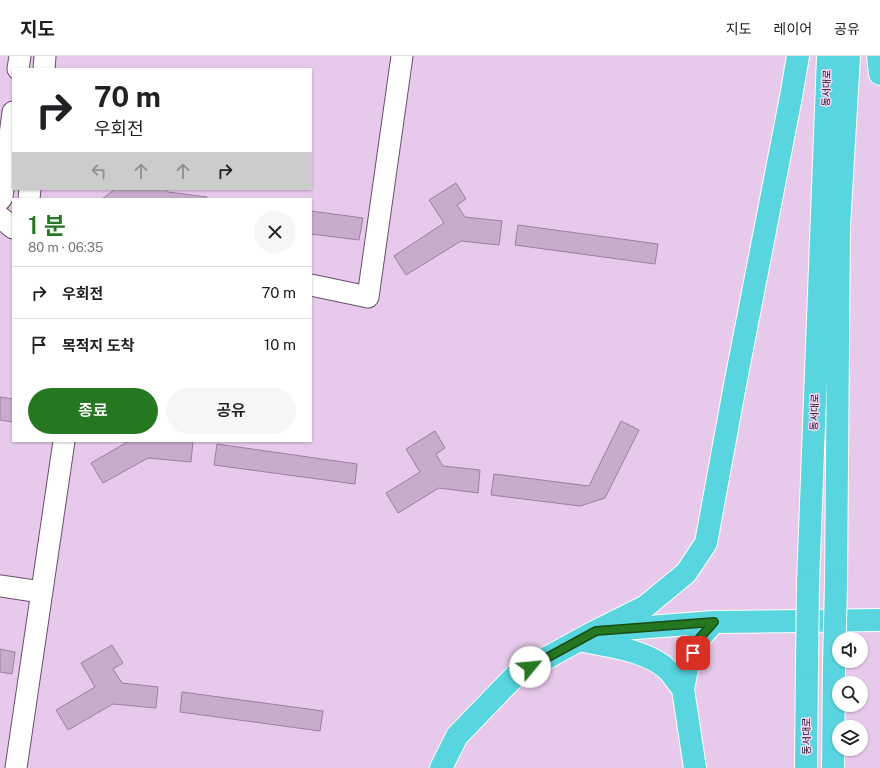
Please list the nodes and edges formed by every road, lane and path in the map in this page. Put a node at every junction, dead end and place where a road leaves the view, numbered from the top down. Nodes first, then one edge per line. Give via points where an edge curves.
1 (20, 56) edge
2 (45, 56) edge
3 (402, 56) edge
4 (798, 56) edge
5 (828, 56) edge
6 (849, 56) edge
7 (878, 56) edge
8 (18, 68) edge
9 (44, 68) edge
10 (880, 74) edge
11 (12, 122) edge
12 (4, 205) edge
13 (12, 225) edge
14 (12, 233) edge
15 (0, 236) edge
16 (312, 285) edge
17 (64, 442) edge
18 (0, 586) edge
19 (41, 592) junction
20 (880, 620) edge
21 (714, 622) junction
22 (587, 636) junction
23 (683, 688) junction
24 (16, 768) edge
25 (441, 768) edge
26 (695, 768) edge
27 (806, 768) edge
28 (833, 768) edge

1 - 8 street
2 - 9 street
3 - 16 street via 368,297
4 - 22 highway via 706,543 686,573 646,606
5 - 27 highway, 동서대로, bridge via 808,583
6 - 28 highway, 동서대로, bridge via 839,226
7 - 10 highway
11 - 12 street
12 - 13 street
14 - 15 street
17 - 19 street
18 - 19 street
19 - 24 street
20 - 21 highway
21 - 22 highway
21 - 23 highway via 697,641 688,664
22 - 23 highway via 647,656 668,670
22 - 25 highway via 517,674 456,736
23 - 26 highway

